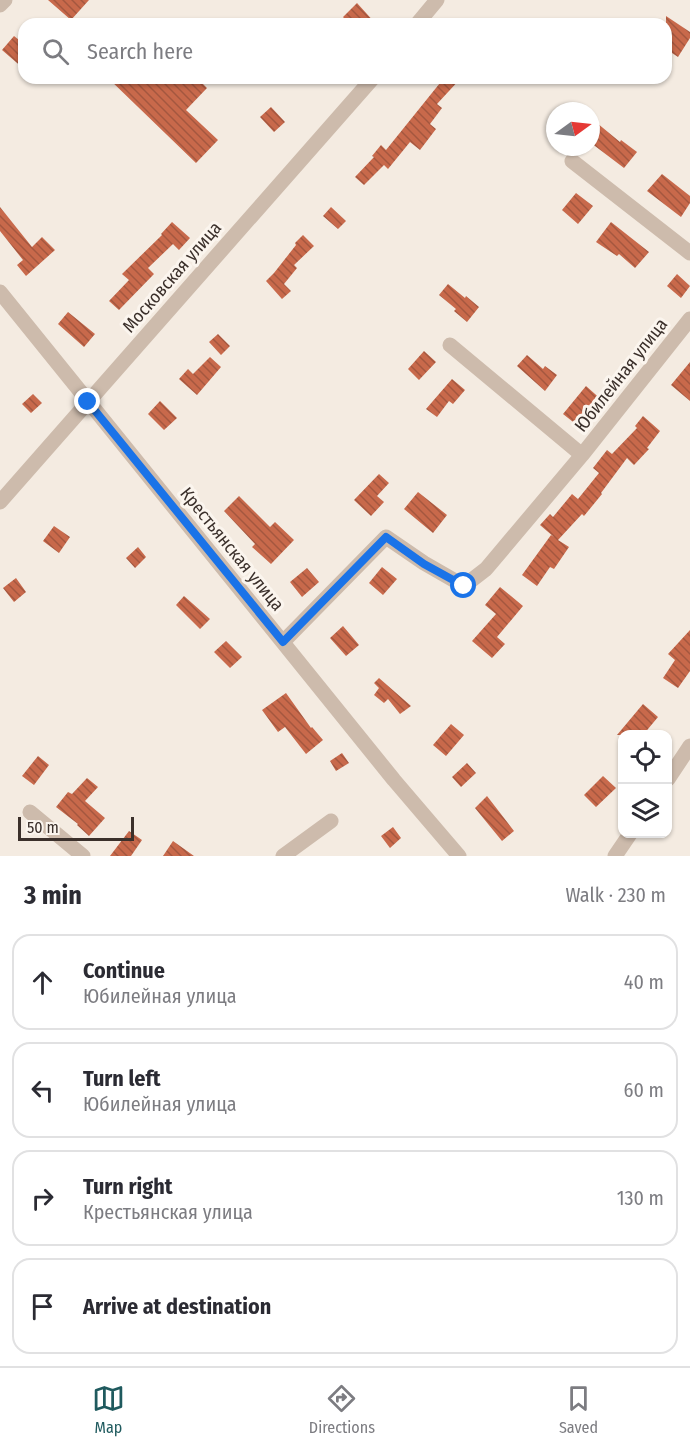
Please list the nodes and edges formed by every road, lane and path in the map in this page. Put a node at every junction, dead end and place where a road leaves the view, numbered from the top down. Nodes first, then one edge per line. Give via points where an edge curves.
1 (4, 0) edge
2 (436, 0) edge
3 (0, 5) edge
4 (422, 18) edge
5 (368, 84) edge
6 (572, 161) dead end
7 (690, 253) edge
8 (0, 292) edge
9 (690, 319) edge
10 (450, 345) dead end
11 (88, 402) junction
12 (582, 455) junction
13 (0, 502) edge
14 (283, 642) junction
15 (690, 746) edge
16 (672, 772) edge
17 (30, 812) dead end
18 (331, 821) dead end
19 (627, 838) edge
20 (83, 856) edge
21 (283, 856) edge
22 (459, 856) edge
23 (615, 856) edge

1 - 3 street
2 - 4 street
5 - 11 street, Московская улица
6 - 7 street
8 - 11 street, Крестьянская улица
9 - 12 street, Юбилейная улица
10 - 12 street, Юбилейная улица
11 - 13 street, Московская улица
11 - 14 street, Крестьянская улица
12 - 14 street, Юбилейная улица via 486,569 464,586 386,537
14 - 22 street, Крестьянская улица
15 - 16 street
17 - 20 street
18 - 21 street
19 - 23 street

